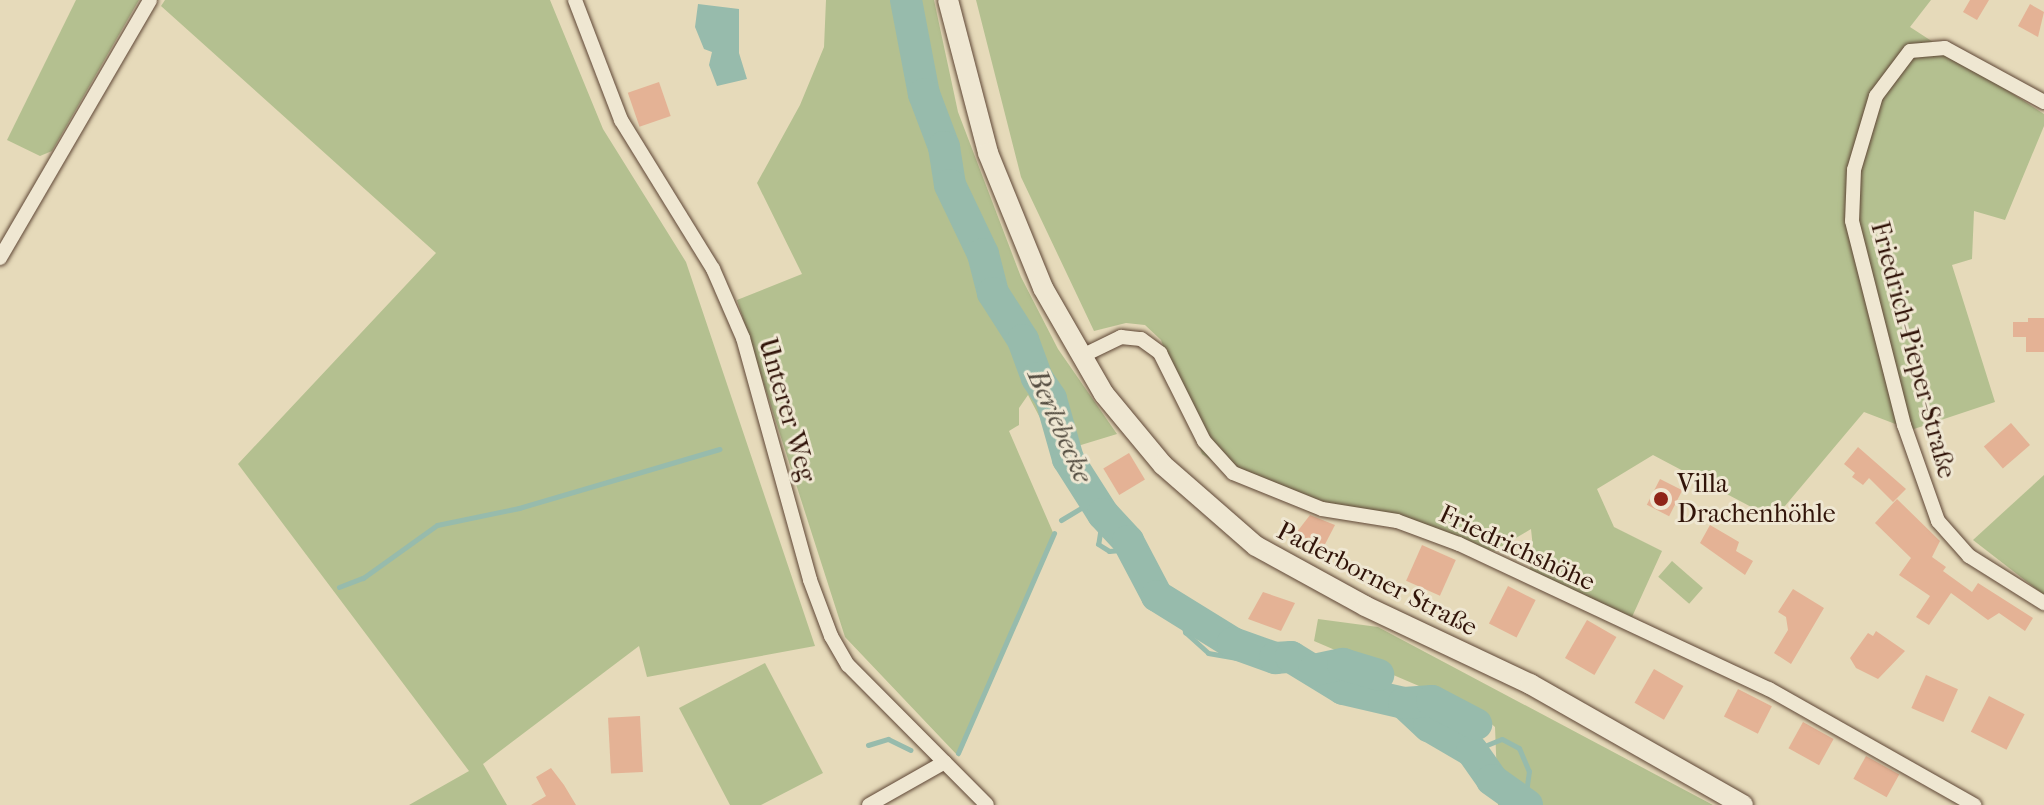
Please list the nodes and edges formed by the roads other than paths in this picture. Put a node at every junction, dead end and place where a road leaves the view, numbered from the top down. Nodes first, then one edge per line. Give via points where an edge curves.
1 (150, 0) edge
2 (575, 0) edge
3 (948, 0) edge
4 (2044, 102) edge
5 (0, 258) edge
6 (1080, 357) junction
7 (2044, 603) edge
8 (945, 762) junction
9 (869, 805) edge
10 (987, 805) edge
11 (1743, 805) edge
12 (1974, 805) edge

1 - 5 street
2 - 8 street, Unterer Weg via 621,120 713,269 743,338 810,580 831,636 848,665
3 - 6 main road, Paderborner Straße via 988,153 1043,288
4 - 7 street, Friedrich-Pieper-Straße via 1945,48 1922,46 1896,64 1876,96 1854,170 1852,221 1904,425 1938,521 1969,556
6 - 11 main road, Paderborner Straße via 1125,423 1163,465 1256,546 1365,606 1530,684
6 - 12 street, Friedrichshöhe via 1121,337 1141,339 1160,353 1204,441 1233,473 1322,509 1397,521 1459,544 1769,689
8 - 9 street
8 - 10 street, Unterer Weg

